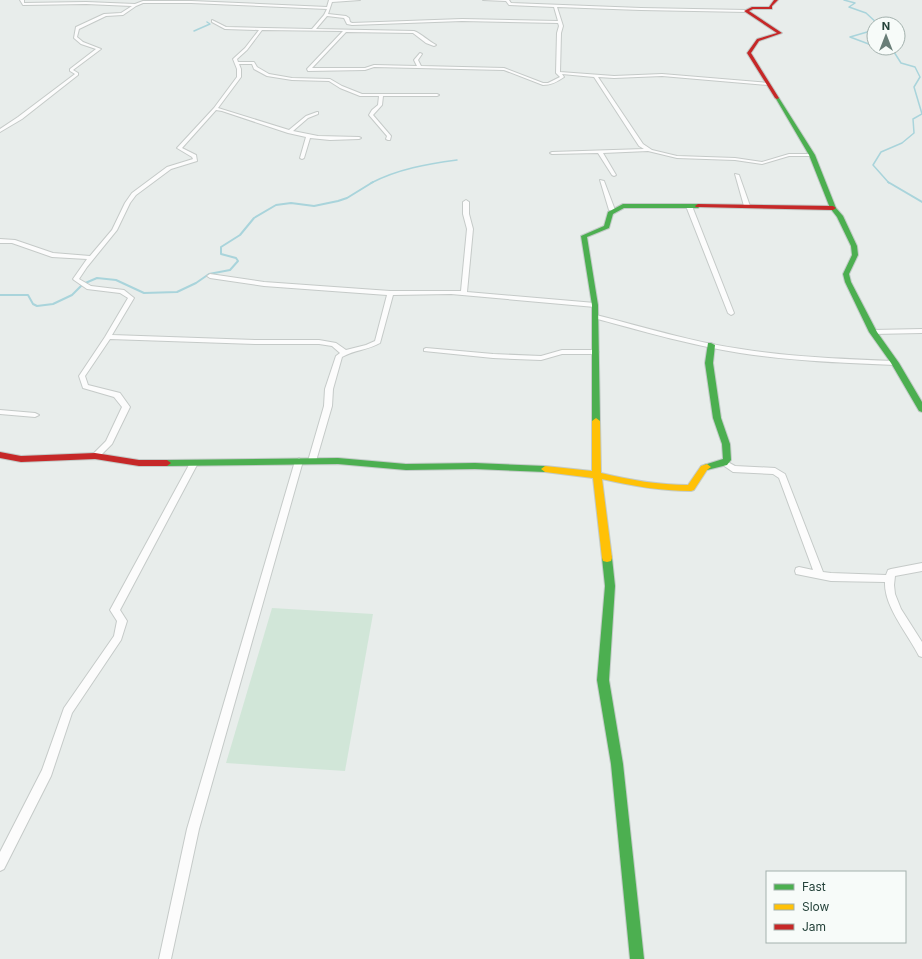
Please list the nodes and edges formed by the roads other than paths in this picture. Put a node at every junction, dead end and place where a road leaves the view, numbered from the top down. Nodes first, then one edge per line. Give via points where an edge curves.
1 (22, 0) edge
2 (92, 0) edge
3 (330, 0) edge
4 (358, 0) edge
5 (485, 0) edge
6 (511, 0) edge
7 (776, 0) edge
8 (86, 3) junction
9 (135, 5) junction
10 (555, 6) junction
11 (329, 8) junction
12 (746, 11) junction
13 (326, 15) junction
14 (214, 21) dead end
15 (559, 22) junction
16 (261, 29) junction
17 (313, 30) junction
18 (345, 31) junction
19 (434, 45) dead end
20 (420, 54) dead end
21 (237, 63) junction
22 (418, 67) junction
23 (309, 69) junction
24 (558, 73) junction
25 (596, 76) junction
26 (302, 79) junction
27 (768, 84) junction
28 (437, 95) dead end
29 (381, 96) junction
30 (216, 109) junction
31 (317, 113) dead end
32 (0, 131) edge
33 (290, 132) junction
34 (308, 136) junction
35 (359, 138) dead end
36 (388, 139) dead end
37 (649, 150) junction
38 (600, 152) junction
39 (552, 153) dead end
40 (812, 155) junction
41 (302, 158) dead end
42 (614, 175) dead end
43 (737, 175) dead end
44 (602, 181) dead end
45 (466, 202) dead end
46 (689, 206) junction
47 (747, 206) junction
48 (833, 208) junction
49 (612, 210) junction
50 (0, 240) edge
51 (92, 258) junction
52 (210, 276) dead end
53 (390, 293) junction
54 (464, 293) junction
55 (595, 304) junction
56 (732, 313) dead end
57 (596, 317) junction
58 (922, 331) edge
59 (873, 332) junction
60 (108, 337) junction
61 (711, 345) junction
62 (426, 350) dead end
63 (596, 352) junction
64 (345, 353) junction
65 (895, 363) junction
66 (922, 409) edge
67 (0, 412) edge
68 (35, 415) dead end
69 (0, 455) edge
70 (95, 456) junction
71 (312, 461) junction
72 (299, 462) junction
73 (194, 463) junction
74 (724, 463) junction
75 (597, 476) junction
76 (922, 567) edge
77 (799, 571) dead end
78 (819, 574) junction
79 (890, 579) junction
80 (922, 653) edge
81 (0, 865) edge
82 (165, 959) edge
83 (637, 959) edge

1 - 8 street via 23,4
2 - 8 street
3 - 4 street
3 - 11 street
5 - 6 street
6 - 10 street via 509,4
7 - 12 street via 771,8 752,8
8 - 9 street
9 - 11 street via 143,2 191,2
9 - 32 street via 122,14 104,15 77,28 75,37 82,43 99,49 71,70 77,74
10 - 12 street
10 - 15 street
11 - 13 street
12 - 27 street via 780,33 758,40 749,53
13 - 15 street via 345,17 352,24 462,20
13 - 17 street
14 - 16 street via 225,28
15 - 24 street via 561,26
16 - 17 street
16 - 21 street via 235,59
17 - 18 street
18 - 19 street via 414,32 423,41
18 - 23 street
20 - 22 street via 416,60
21 - 26 street via 253,64 254,68 268,75
21 - 30 street via 239,77
22 - 23 street
22 - 24 street via 504,69 541,84 549,84 562,77
23 - 26 street
24 - 25 street
25 - 27 street via 662,75
25 - 37 street via 640,145
26 - 29 street via 330,80 361,95
27 - 40 street
28 - 29 street
29 - 36 street via 380,105 371,115 389,136
30 - 33 street
30 - 51 street via 179,148 194,156 196,160 190,164 170,168 138,190 126,202 124,213 114,230
31 - 33 street via 307,117
33 - 34 street
34 - 35 street
34 - 41 street
37 - 38 street
37 - 40 street via 677,157 735,159 762,163 789,155
38 - 39 street
38 - 42 street
40 - 48 street
43 - 47 street
44 - 49 street
45 - 54 street via 470,229
46 - 47 street
46 - 49 street via 623,206
46 - 56 street
47 - 48 street
48 - 59 street via 840,216 854,246 855,254 846,274 848,282
49 - 55 street via 608,216 607,227 584,236
50 - 51 street via 13,241 52,254
51 - 60 street via 81,269 76,279 89,288 122,291 131,298
52 - 53 street via 264,284
53 - 54 street
53 - 64 street via 378,342
54 - 55 street
55 - 57 street
57 - 61 street
57 - 63 street
58 - 59 street
59 - 65 street
60 - 64 street via 319,342 334,344
60 - 70 street via 82,376 84,386 117,395 126,407 109,442
61 - 65 street via 760,354 830,361
61 - 74 street via 709,363 717,418 726,444 727,460
62 - 63 street via 541,358 562,352
63 - 75 street
64 - 71 street via 339,356
65 - 66 street
67 - 68 street
69 - 70 street via 21,459
70 - 73 street via 140,463
71 - 72 street
71 - 75 street via 406,467 534,468
72 - 73 street
72 - 82 street via 193,829
73 - 81 street via 115,610 122,621 118,637 68,711 47,772
74 - 75 street via 704,468 691,488 669,488
74 - 78 street via 733,469 775,471 782,476
75 - 83 street via 610,586 603,680 617,764
76 - 79 street via 891,573
77 - 78 street
78 - 79 street via 831,577
79 - 80 street via 889,585 895,606

